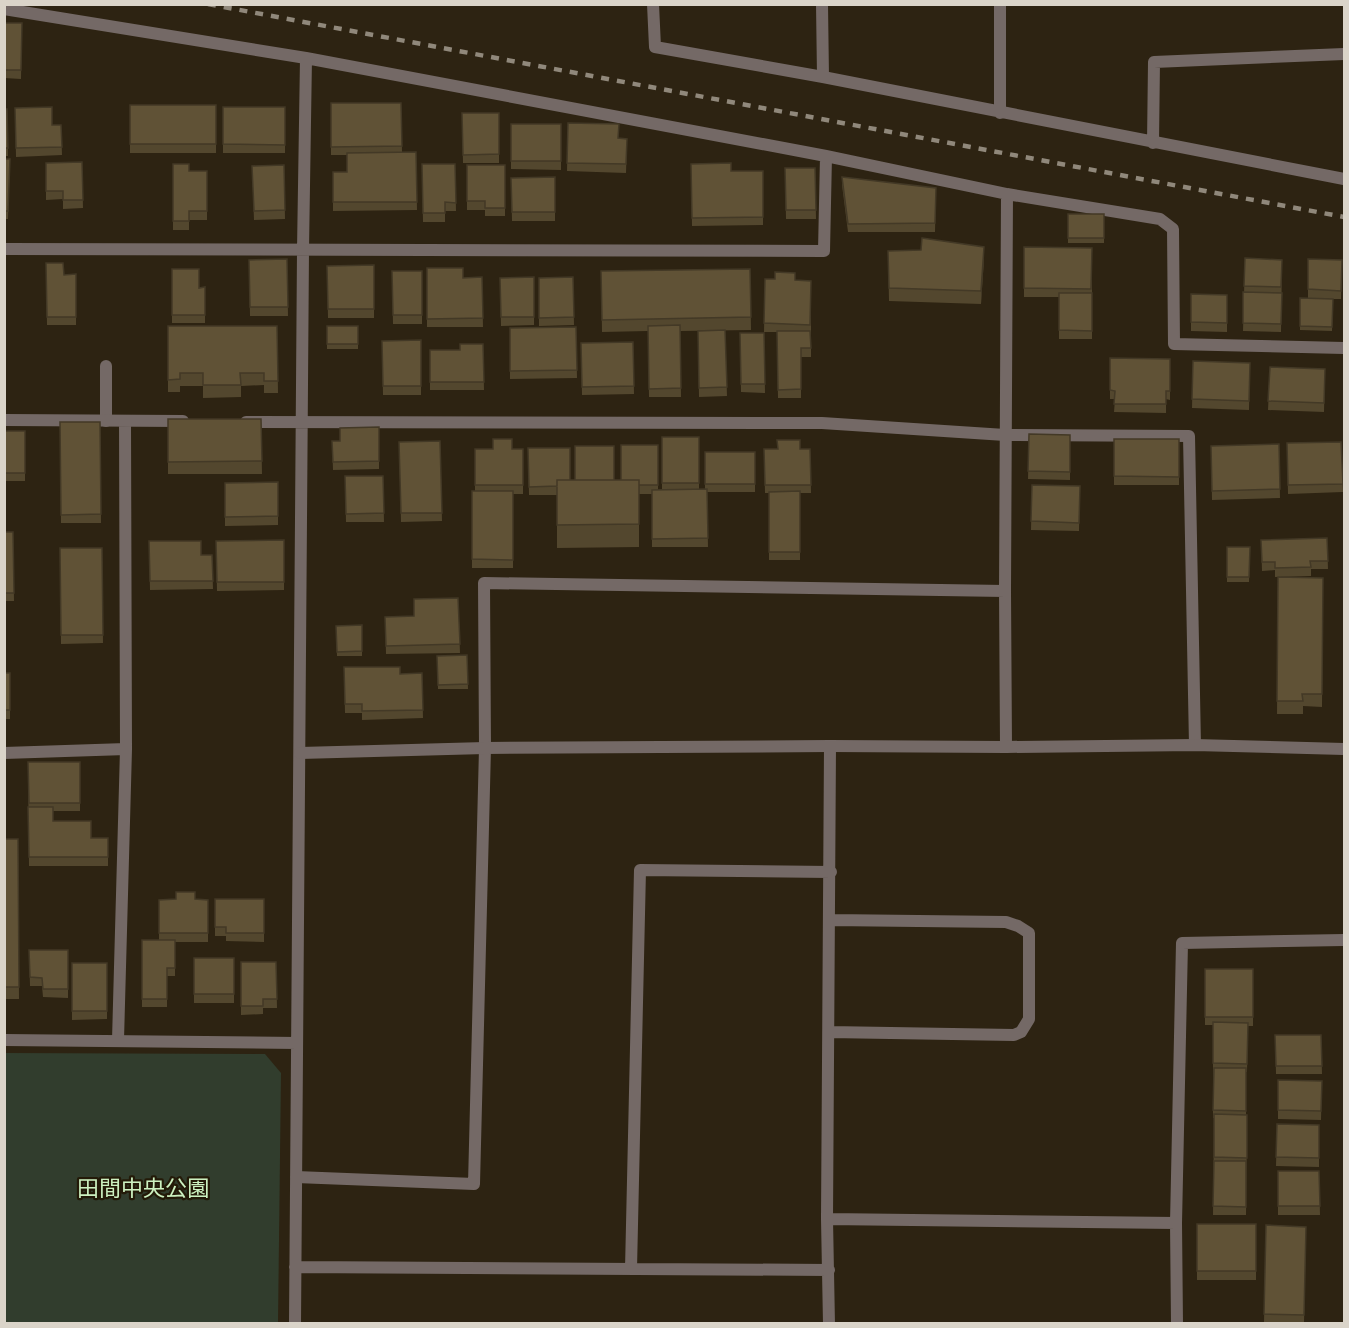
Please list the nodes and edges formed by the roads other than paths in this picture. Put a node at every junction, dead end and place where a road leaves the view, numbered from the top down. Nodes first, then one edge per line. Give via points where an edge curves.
1 (653, 4) edge
2 (822, 4) edge
3 (1000, 4) edge
4 (4, 9) edge
5 (1344, 54) edge
6 (306, 58) junction
7 (824, 77) junction
8 (1000, 113) junction
9 (1153, 143) junction
10 (826, 156) junction
11 (1344, 179) edge
12 (1007, 194) junction
13 (4, 249) edge
14 (303, 250) junction
15 (1344, 348) edge
16 (106, 366) dead end
17 (4, 420) edge
18 (106, 421) junction
19 (125, 421) junction
20 (196, 422) edge
21 (231, 422) edge
22 (302, 423) junction
23 (1005, 435) junction
24 (1005, 591) junction
25 (1195, 745) junction
26 (830, 746) junction
27 (1006, 747) junction
28 (485, 748) junction
29 (126, 749) junction
30 (1344, 749) edge
31 (4, 753) edge
32 (300, 753) junction
33 (831, 872) junction
34 (830, 920) junction
35 (1344, 940) edge
36 (829, 1032) junction
37 (4, 1040) edge
38 (118, 1040) junction
39 (297, 1043) junction
40 (296, 1177) junction
41 (827, 1219) junction
42 (1176, 1223) junction
43 (295, 1267) junction
44 (631, 1269) junction
45 (829, 1270) junction
46 (295, 1323) edge
47 (829, 1323) edge
48 (1177, 1323) edge

1 - 7 street via 655,47
2 - 7 street
3 - 8 street
4 - 6 street
5 - 9 street via 1154,62
6 - 10 street
6 - 14 street
7 - 8 street
8 - 9 street
9 - 11 street
10 - 12 street
10 - 14 street via 824,251
12 - 15 street via 1160,219 1173,229 1174,344
12 - 23 street
13 - 14 street
14 - 22 street
16 - 18 street
17 - 18 street
18 - 19 street
19 - 20 street
19 - 29 street
21 - 22 street
22 - 23 street via 822,423
22 - 32 street
23 - 24 street
23 - 25 street via 1189,436
24 - 27 street
24 - 28 street via 484,583
25 - 27 street
25 - 30 street
26 - 27 street
26 - 28 street
26 - 33 street
28 - 32 street
28 - 40 street via 474,1184
29 - 31 street
29 - 38 street
32 - 39 street
33 - 34 street
33 - 44 street via 640,870
34 - 36 street
34 - 36 street via 1006,922 1018,926 1029,933 1029,1019 1021,1032 1014,1035
35 - 42 street via 1182,943
36 - 41 street
37 - 38 street
38 - 39 street
39 - 40 street
40 - 43 street
41 - 42 street
41 - 45 street
42 - 48 street
43 - 44 street
43 - 46 street
44 - 45 street
45 - 47 street

